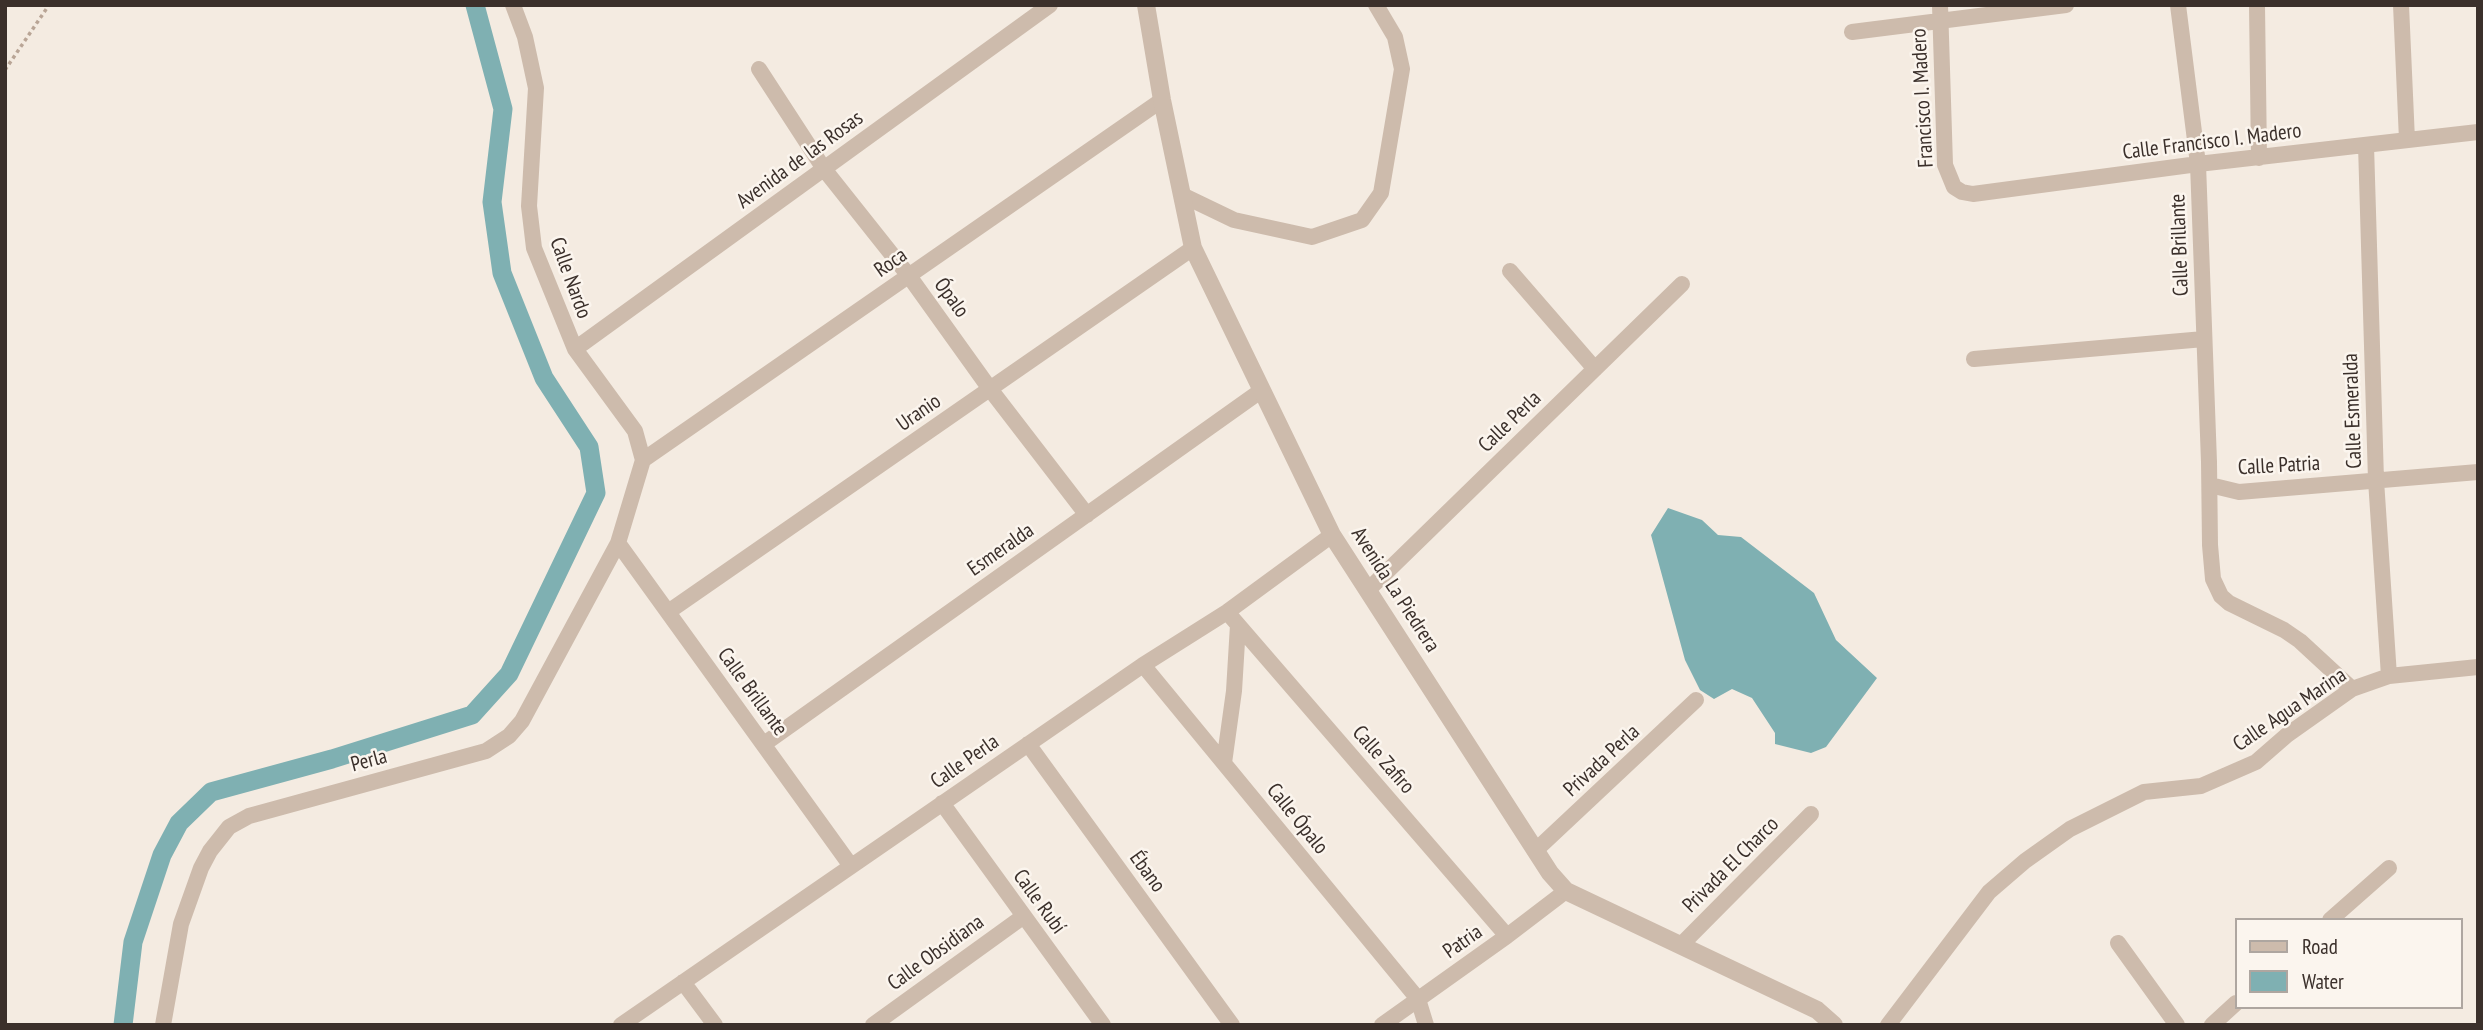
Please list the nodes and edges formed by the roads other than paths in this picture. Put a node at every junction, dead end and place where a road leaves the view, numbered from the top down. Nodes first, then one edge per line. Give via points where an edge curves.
1 (513, 5) edge
2 (1050, 5) edge
3 (1146, 5) edge
4 (1376, 5) edge
5 (2066, 5) edge
6 (2178, 5) edge
7 (2257, 5) edge
8 (2400, 5) edge
9 (1940, 13) edge
10 (1852, 32) dead end
11 (759, 69) dead end
12 (1162, 100) junction
13 (2478, 132) edge
14 (2407, 140) junction
15 (2366, 145) junction
16 (2259, 158) junction
17 (2198, 164) junction
18 (824, 169) junction
19 (1954, 187) joint
20 (1182, 195) junction
21 (1194, 248) junction
22 (1510, 271) dead end
23 (909, 276) junction
24 (1682, 284) dead end
25 (2204, 339) junction
26 (575, 349) junction
27 (1974, 359) dead end
28 (1595, 369) junction
29 (990, 389) junction
30 (1262, 390) junction
31 (643, 460) junction
32 (2478, 472) edge
33 (2376, 480) junction
34 (2210, 485) junction
35 (1087, 515) junction
36 (1332, 534) junction
37 (618, 542) junction
38 (1368, 590) junction
39 (668, 612) junction
40 (1227, 612) junction
41 (1238, 625) junction
42 (1143, 665) junction
43 (2478, 667) edge
44 (2389, 676) junction
45 (2352, 689) junction
46 (1696, 700) dead end
47 (764, 744) junction
48 (1028, 744) junction
49 (1224, 763) junction
50 (942, 803) junction
51 (1811, 814) dead end
52 (1535, 851) junction
53 (851, 866) junction
54 (2389, 868) dead end
55 (1566, 891) junction
56 (1024, 916) junction
57 (2332, 918) edge
58 (1507, 936) junction
59 (2118, 943) dead end
60 (1681, 945) junction
61 (683, 982) junction
62 (1418, 999) junction
63 (2234, 1005) edge
64 (163, 1025) edge
65 (621, 1025) edge
66 (715, 1025) edge
67 (873, 1025) edge
68 (1103, 1025) edge
69 (1232, 1025) edge
70 (1382, 1025) edge
71 (1426, 1025) edge
72 (1834, 1025) edge
73 (1888, 1025) edge
74 (2177, 1025) edge
75 (2212, 1025) edge

1 - 26 street, Calle Nardo via 526,37 536,88 529,206 534,248
2 - 18 street, Avenida de las Rosas
3 - 12 street, Avenida La Piedrera
4 - 20 street via 1395,37 1402,69 1381,193 1362,220 1312,237 1234,220
5 - 9 street
6 - 17 street, Calle Brillante
7 - 16 street
8 - 14 street
9 - 10 street
9 - 19 street, Francisco I. Madero via 1945,164
11 - 18 street, Ópalo
12 - 20 street, Avenida La Piedrera
12 - 23 street, Roca
13 - 14 street, Calle Francisco I. Madero
14 - 15 street, Calle Francisco I. Madero
15 - 16 street, Calle Francisco I. Madero
15 - 33 street, Calle Esmeralda
16 - 17 street, Calle Francisco I. Madero
17 - 19 street, Calle Francisco I. Madero via 1973,194
17 - 25 street, Calle Brillante
18 - 23 street, Ópalo
18 - 26 street, Avenida de las Rosas
20 - 21 street, Avenida La Piedrera
21 - 29 street, Uranio
21 - 30 street, Avenida La Piedrera
22 - 28 street
23 - 29 street, Ópalo
23 - 31 street, Roca
24 - 28 street, Calle Perla
25 - 27 street
25 - 34 street, Calle Brillante
26 - 31 street, Calle Nardo via 635,431
28 - 38 street, Calle Perla
29 - 35 street, Ópalo
29 - 39 street, Uranio
30 - 35 street, Esmeralda
30 - 36 street, Avenida La Piedrera
31 - 37 street
32 - 33 street, Calle Patria
33 - 34 street, Calle Patria via 2239,492
33 - 44 street, Calle Esmeralda
34 - 45 street via 2213,579 2221,596 2300,641
35 - 47 street, Esmeralda
36 - 38 street, Avenida La Piedrera
36 - 40 street, Calle Perla
37 - 39 street, Calle Brillante
37 - 64 street, Perla via 522,721 509,736 486,751 249,816 229,827 201,868 181,924
38 - 52 street, Avenida La Piedrera
39 - 47 street, Calle Brillante
40 - 41 street, Calle Zafiro
40 - 42 street, Calle Perla
41 - 49 street
41 - 58 street, Calle Zafiro
42 - 48 street, Calle Perla
42 - 49 street, Calle Ópalo
43 - 44 street, Calle Agua Marina
44 - 45 street, Calle Agua Marina
45 - 73 street, Calle Agua Marina via 2256,762 2201,786 2136,795 2070,829 2025,861 1989,891
46 - 52 street, Privada Perla
47 - 53 street, Calle Brillante
48 - 50 street, Calle Perla
48 - 69 street, Ébano
49 - 62 street, Calle Ópalo
50 - 53 street, Calle Perla
50 - 56 street, Calle Rubí
51 - 60 street, Privada El Charco
52 - 55 street, Avenida La Piedrera
53 - 61 street, Calle Perla
54 - 57 street
55 - 58 street, Patria
55 - 60 street, Avenida La Piedrera
56 - 67 street, Calle Obsidiana
56 - 68 street, Calle Rubí
58 - 62 street, Patria
59 - 74 street
60 - 72 street, Avenida La Piedrera via 1817,1010
61 - 65 street, Calle Perla
61 - 66 street
62 - 70 street, Patria
62 - 71 street
63 - 75 street

